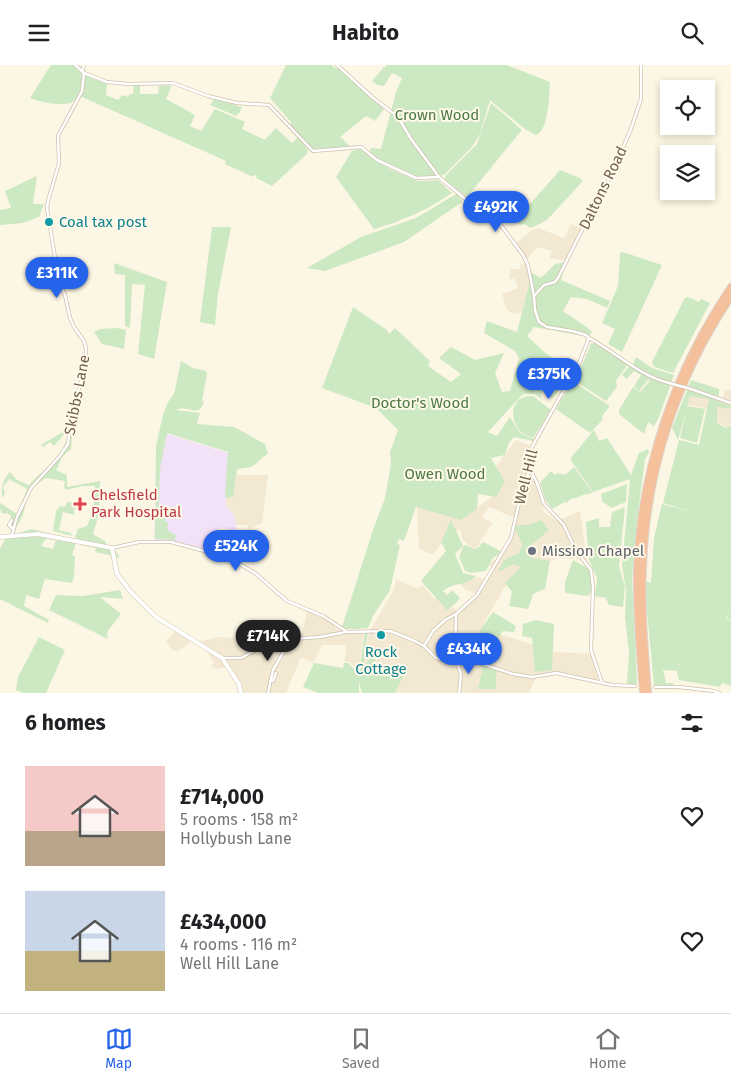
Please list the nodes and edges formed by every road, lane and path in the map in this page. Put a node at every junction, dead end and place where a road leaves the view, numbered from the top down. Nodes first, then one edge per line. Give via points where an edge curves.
1 (76, 65) edge
2 (84, 65) edge
3 (338, 65) edge
4 (641, 65) edge
5 (83, 72) junction
6 (439, 177) junction
7 (731, 287) edge
8 (534, 296) junction
9 (731, 297) edge
10 (589, 337) junction
11 (731, 403) edge
12 (530, 469) junction
13 (12, 519) dead end
14 (13, 529) junction
15 (12, 535) junction
16 (0, 537) edge
17 (112, 548) junction
18 (456, 614) junction
19 (346, 631) junction
20 (291, 639) junction
21 (424, 646) junction
22 (222, 658) junction
23 (456, 661) junction
24 (276, 673) dead end
25 (270, 681) junction
26 (602, 683) junction
27 (635, 686) dead end
28 (651, 691) edge
29 (241, 693) edge
30 (268, 693) edge
31 (459, 693) edge
32 (643, 693) edge
33 (719, 693) edge

1 - 5 street
2 - 5 street, Skibbs Lane
3 - 6 street via 398,117
4 - 8 street, Daltons Road via 639,104 605,188 558,279 544,285
5 - 6 street via 106,82 173,83 237,103 269,105 313,151 361,147 377,160 416,178
5 - 14 street, Skibbs Lane via 83,87 58,136 59,163 47,208 60,283 70,318 84,341 86,359 72,411 68,444 31,488
6 - 8 street via 500,224 528,265
7 - 32 highway via 702,334 679,381 662,426 648,483 637,570
8 - 10 street via 539,322
9 - 28 highway via 705,339 680,394 654,479 643,567 646,661
10 - 11 street, bridge via 661,381
10 - 12 street, Well Hill via 577,369 532,447
12 - 18 street, Well Hill via 511,538 477,595
12 - 26 street via 544,504 564,525 575,549 591,570 591,650
13 - 14 street via 9,526
14 - 15 street, Skibbs Lane
15 - 16 street
15 - 17 street via 38,533
17 - 19 street via 139,542 171,542 212,553 255,573 287,601 328,618
17 - 22 street via 117,574 156,617
18 - 21 street, Well Hill via 433,631
18 - 23 street
19 - 20 street
19 - 21 street via 393,632
20 - 22 street via 265,645 241,658
20 - 25 street
21 - 23 street via 436,658
22 - 29 street via 239,684
23 - 26 street via 473,661 506,673 532,677 561,673
23 - 31 street via 461,674
24 - 25 street
25 - 30 street
26 - 27 street
28 - 33 street via 679,687

